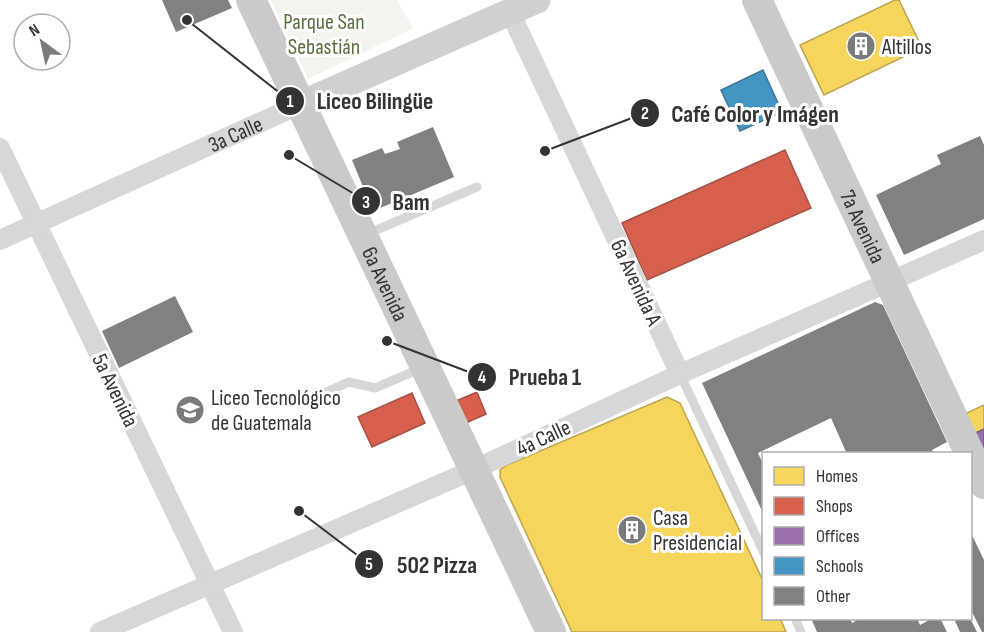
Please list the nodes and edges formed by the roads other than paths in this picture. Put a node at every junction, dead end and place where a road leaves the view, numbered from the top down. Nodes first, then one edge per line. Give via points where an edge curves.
1 (251, 0) edge
2 (537, 0) edge
3 (757, 0) edge
4 (510, 12) junction
5 (301, 104) junction
6 (0, 148) edge
7 (477, 187) dead end
8 (36, 225) junction
9 (362, 236) junction
10 (0, 240) edge
11 (984, 240) edge
12 (889, 281) junction
13 (424, 367) junction
14 (680, 374) junction
15 (310, 399) dead end
16 (969, 452) edge
17 (972, 458) edge
18 (473, 470) junction
19 (984, 484) edge
20 (762, 549) edge
21 (210, 584) junction
22 (100, 632) edge
23 (233, 632) edge
24 (551, 632) edge

1 - 5 main road, 6a Avenida
2 - 4 street, 3a Calle
3 - 12 main road, 7a Avenida
4 - 5 street, 3a Calle
4 - 14 street, 6a Avenida A
5 - 8 street, 3a Calle
5 - 9 main road, 6a Avenida
6 - 8 street, 5a Avenida
7 - 9 lane
8 - 10 street, 3a Calle
8 - 21 street, 5a Avenida
9 - 13 main road, 6a Avenida
11 - 12 street, 4a Calle
12 - 14 street, 4a Calle
12 - 16 main road, 7a Avenida
13 - 15 lane via 375,388 349,382
13 - 18 main road, 6a Avenida
14 - 18 street, 4a Calle
14 - 20 lane, 6a Avenida A
17 - 19 main road, 7a Avenida
18 - 21 street, 4a Calle
18 - 24 main road, 6a Avenida
21 - 22 street, 4a Calle
21 - 23 street, 5a Avenida

